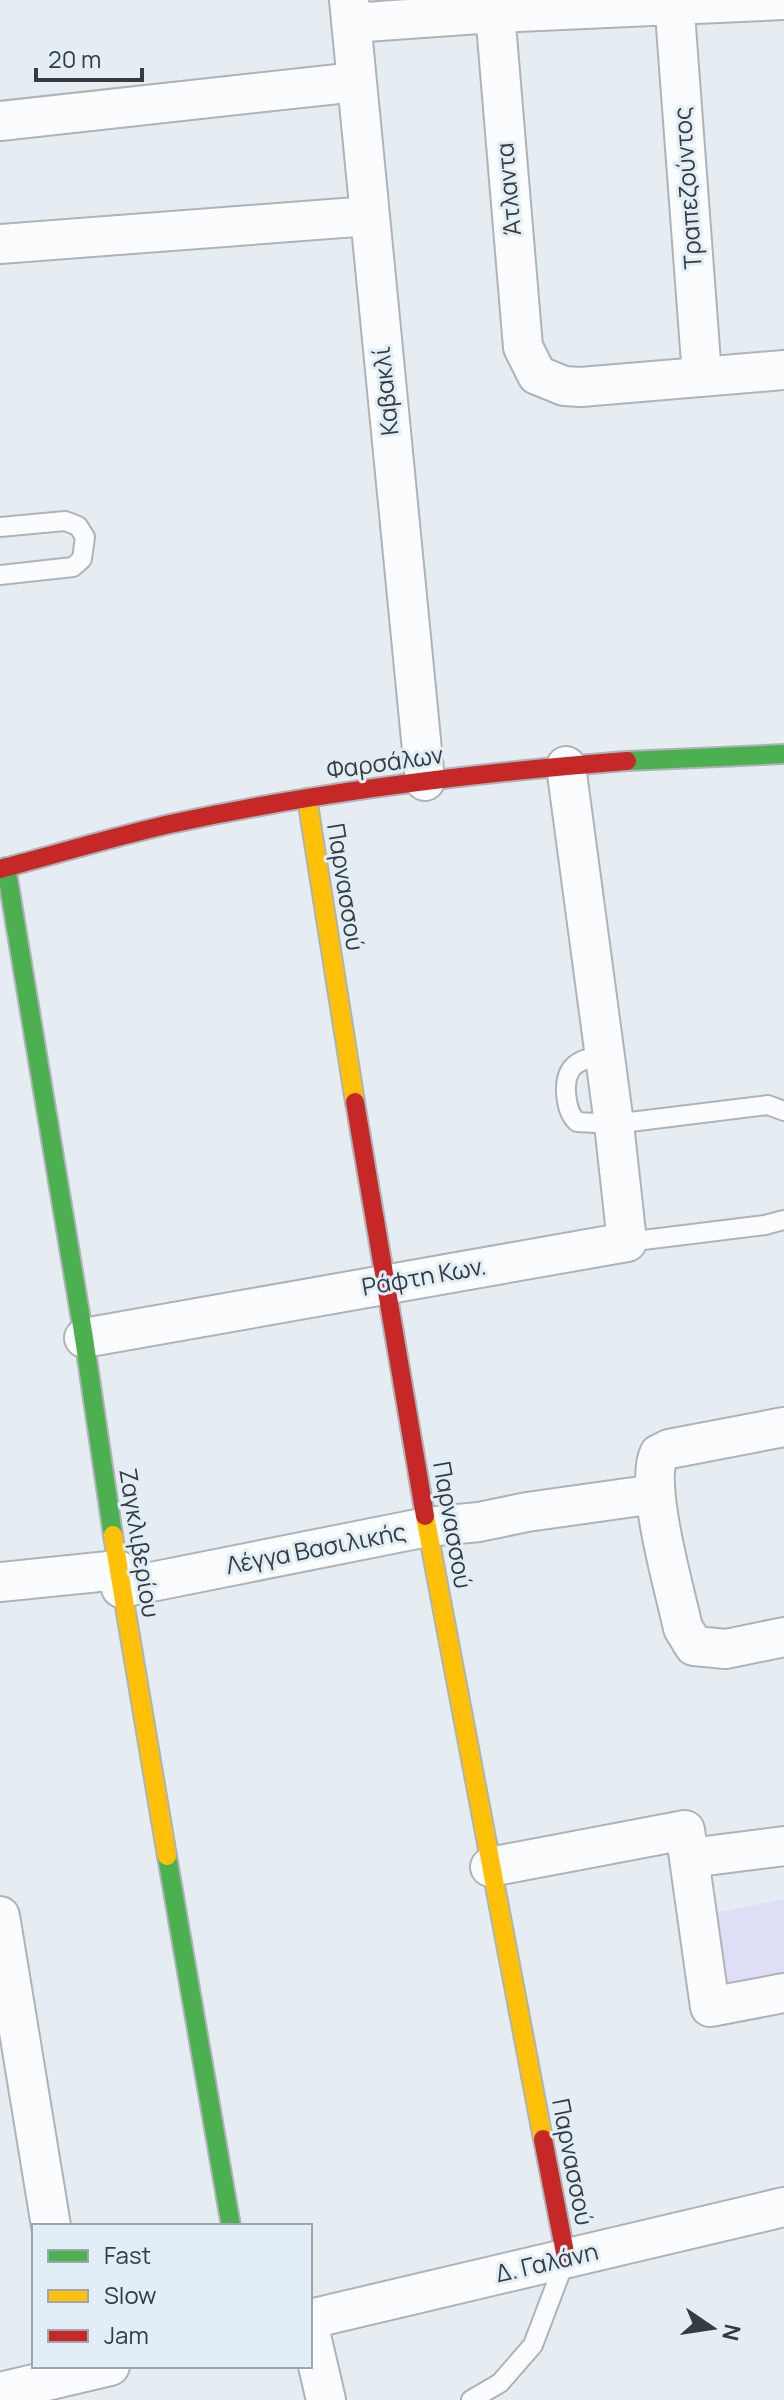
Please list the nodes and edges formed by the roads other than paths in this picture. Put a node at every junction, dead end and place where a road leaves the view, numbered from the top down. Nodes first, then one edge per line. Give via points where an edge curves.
1 (784, 0) edge
2 (674, 3) edge
3 (494, 6) edge
4 (350, 11) edge
5 (356, 82) junction
6 (0, 121) edge
7 (369, 216) junction
8 (0, 244) edge
9 (784, 370) edge
10 (702, 376) junction
11 (0, 527) edge
12 (0, 575) edge
13 (784, 754) edge
14 (566, 766) junction
15 (425, 781) junction
16 (307, 798) junction
17 (3, 868) edge
18 (784, 1111) edge
19 (614, 1124) junction
20 (784, 1220) edge
21 (627, 1242) junction
22 (384, 1284) junction
23 (84, 1338) junction
24 (784, 1427) edge
25 (655, 1494) junction
26 (427, 1527) junction
27 (119, 1579) junction
28 (0, 1582) edge
29 (784, 1637) edge
30 (784, 1846) edge
31 (690, 1858) junction
32 (490, 1867) junction
33 (0, 1916) edge
34 (784, 1993) edge
35 (784, 2207) edge
36 (51, 2224) edge
37 (231, 2224) edge
38 (566, 2258) junction
39 (312, 2319) edge
40 (312, 2340) edge
41 (86, 2369) edge
42 (0, 2392) edge
43 (326, 2400) edge
44 (471, 2400) edge

1 - 2 street
2 - 3 street
2 - 10 street, Τραπεζούντος
3 - 4 street
3 - 10 street, Άτλαντα via 523,347 537,375 581,387
4 - 5 street, Καβακλί
5 - 6 street
5 - 7 street, Καβακλί
7 - 8 street
7 - 15 street, Καβακλί
9 - 10 street
11 - 12 lane via 65,521 78,526 85,537 82,559 73,567
13 - 14 street, Φαρσάλων
14 - 15 street, Φαρσάλων
14 - 19 street
15 - 16 street, Φαρσάλων
16 - 17 street, Φαρσάλων via 169,824
16 - 22 street, Παρνασσού
17 - 23 street, Ζαγκλιβερίου
18 - 19 lane via 768,1105
19 - 21 street
20 - 21 lane, Ράφτη Κων.
21 - 22 street, Ράφτη Κων.
22 - 23 street, Ράφτη Κων.
22 - 26 street, Παρνασσού
23 - 27 street, Ζαγκλιβερίου
24 - 25 street via 659,1454
25 - 26 street, Λέγγα Βασιλικής
25 - 29 street via 683,1628 694,1646 726,1649
26 - 27 street, Λέγγα Βασιλικής
26 - 32 street, Παρνασσού
27 - 28 street, Λέγγα Βασιλικής
27 - 37 street, Ζαγκλιβερίου
30 - 31 street
31 - 32 street via 685,1830
31 - 34 street via 710,2007
32 - 38 street, Παρνασσού
33 - 36 street
35 - 38 street, Δ. Γαλάνη
38 - 39 street, Δ. Γαλάνη
38 - 44 lane via 533,2345 500,2383
40 - 43 street
41 - 42 street

